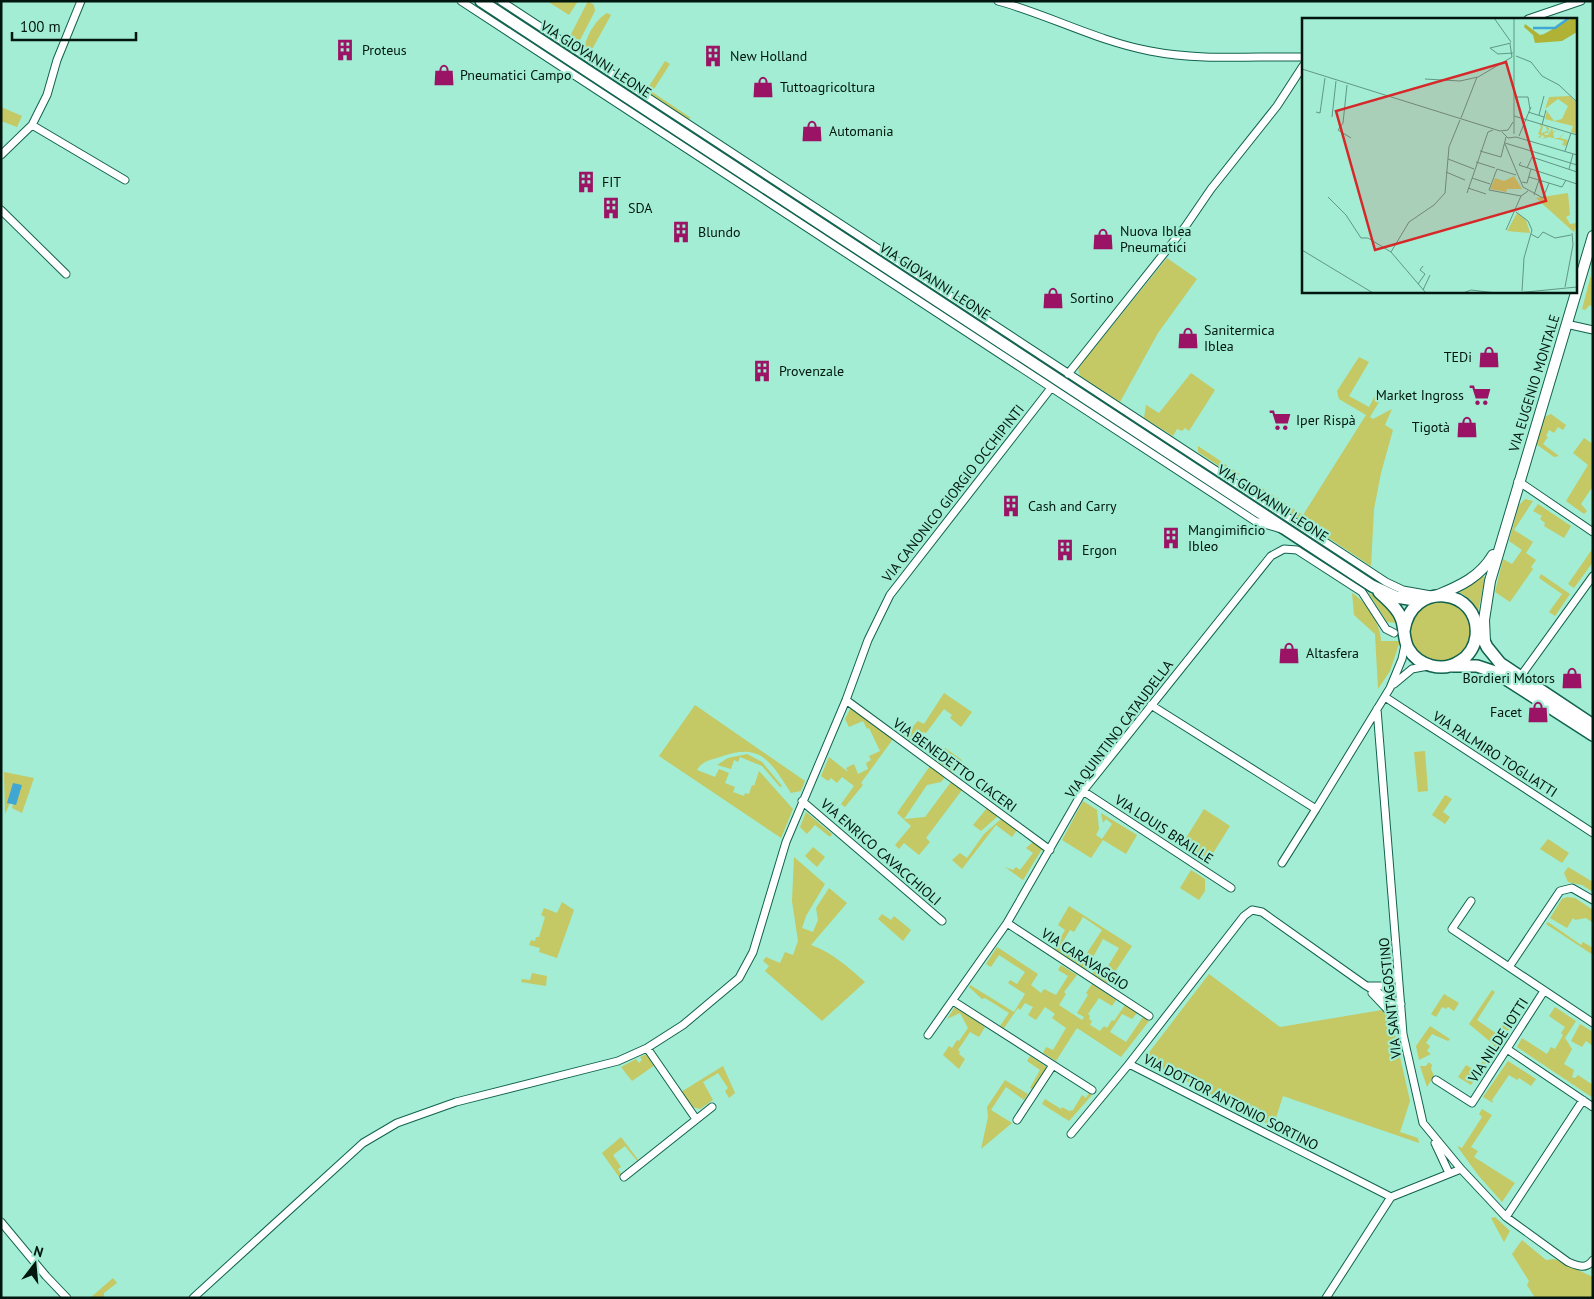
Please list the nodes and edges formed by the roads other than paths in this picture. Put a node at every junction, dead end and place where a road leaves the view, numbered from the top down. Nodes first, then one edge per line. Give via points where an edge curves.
1 (81, 1) edge
2 (460, 1) edge
3 (481, 1) edge
4 (501, 1) edge
5 (998, 1) edge
6 (1581, 1) edge
7 (1531, 18) edge
8 (1302, 58) edge
9 (1302, 68) edge
10 (32, 126) junction
11 (1, 155) edge
12 (125, 180) dead end
13 (1, 210) edge
14 (1593, 236) edge
15 (66, 274) dead end
16 (1576, 291) edge
17 (1576, 292) edge
18 (1566, 324) junction
19 (1593, 330) edge
20 (1068, 374) junction
21 (1051, 388) junction
22 (1518, 481) junction
23 (1290, 532) junction
24 (1593, 532) edge
25 (1502, 538) junction
26 (1593, 576) edge
27 (1372, 586) junction
28 (1436, 596) junction
29 (1421, 601) junction
30 (1480, 631) junction
31 (1401, 635) junction
32 (1429, 665) junction
33 (1451, 666) junction
34 (1520, 677) junction
35 (1390, 688) junction
36 (1385, 697) junction
37 (846, 700) junction
38 (1151, 705) junction
39 (1377, 709) junction
40 (1593, 725) edge
41 (1593, 736) edge
42 (1083, 791) junction
43 (802, 801) junction
44 (1316, 809) junction
45 (1593, 832) edge
46 (1050, 850) junction
47 (1282, 863) dead end
48 (1231, 888) dead end
49 (1593, 900) edge
50 (1471, 901) dead end
51 (942, 921) dead end
52 (1007, 923) junction
53 (1398, 966) junction
54 (1509, 967) junction
55 (1365, 985) junction
56 (1544, 991) junction
57 (953, 1001) junction
58 (1401, 1004) junction
59 (1149, 1016) dead end
60 (1593, 1023) edge
61 (1403, 1026) junction
62 (928, 1036) dead end
63 (647, 1048) junction
64 (1507, 1049) junction
65 (1129, 1064) junction
66 (1053, 1065) junction
67 (1436, 1080) dead end
68 (1092, 1090) dead end
69 (1583, 1100) junction
70 (712, 1107) dead end
71 (1593, 1107) edge
72 (696, 1119) junction
73 (1017, 1120) dead end
74 (1071, 1134) dead end
75 (1433, 1138) junction
76 (1461, 1169) junction
77 (1449, 1173) junction
78 (624, 1177) dead end
79 (1391, 1197) junction
80 (1506, 1217) junction
81 (1, 1222) edge
82 (1593, 1260) edge
83 (67, 1298) edge
84 (193, 1298) edge
85 (1326, 1298) edge

1 - 10 street via 57,60 47,96
2 - 21 street
3 - 23 main road, VIA GIOVANNI LEONE
4 - 20 street
5 - 8 street via 1096,36 1150,51 1208,58
6 - 7 street
9 - 20 street via 1277,106 1185,227
10 - 11 street
10 - 12 street
13 - 15 street
14 - 16 main road, VIA EUGENIO MONTALE
17 - 18 main road, VIA EUGENIO MONTALE
18 - 19 street
18 - 22 main road, VIA EUGENIO MONTALE
20 - 28 street via 1386,582 1403,590
21 - 23 street via 1255,521
21 - 37 street, VIA CANONICO GIORGIO OCCHIPINTI via 890,595 868,640
22 - 24 street
22 - 25 main road, VIA EUGENIO MONTALE
23 - 27 main road, VIA GIOVANNI LEONE
25 - 28 main road via 1481,571 1471,580
25 - 30 main road, VIA EUGENIO MONTALE
26 - 34 street
27 - 29 main road via 1396,597
27 - 31 main road via 1401,618
28 - 29 main road
28 - 30 main road via 1456,599 1470,612
29 - 31 main road via 1409,614
30 - 33 main road via 1467,656
30 - 34 main road via 1500,663
31 - 32 main road via 1414,656
31 - 35 street via 1402,660
31 - 38 street, VIA QUINTINO CATAUDELLA via 1386,629 1362,592 1297,550 1284,549 1270,556
32 - 33 main road
32 - 35 street via 1412,669
33 - 41 main road via 1477,666 1495,672
34 - 40 main road
35 - 36 street
36 - 39 street
36 - 45 street, VIA PALMIRO TOGLIATTI
37 - 43 street, VIA CANONICO GIORGIO OCCHIPINTI
37 - 46 street, VIA BENEDETTO CIACERI
38 - 42 street, VIA QUINTINO CATAUDELLA
38 - 44 street
39 - 44 street
39 - 53 street, VIA SANT'AGOSTINO
42 - 46 street, VIA QUINTINO CATAUDELLA
42 - 48 street, VIA LOUIS BRAILLE
43 - 51 street, VIA ENRICO CAVACCHIOLI
43 - 63 street, VIA CANONICO GIORGIO OCCHIPINTI via 746,966 738,978 698,1013
44 - 47 street
46 - 52 street, VIA QUINTINO CATAUDELLA
49 - 54 street via 1572,888 1560,891
50 - 54 street via 1452,930
52 - 57 street, VIA QUINTINO CATAUDELLA
52 - 59 street, VIA CARAVAGGIO
53 - 55 street via 1395,977 1387,986
53 - 58 street, VIA SANT'AGOSTINO
54 - 56 street
55 - 58 street
55 - 61 street
55 - 65 street, VIA DOTTOR ANTONIO SORTINO via 1262,912 1252,910 1244,916
56 - 60 street
56 - 64 street, VIA NILDE IOTTI
57 - 62 street, VIA QUINTINO CATAUDELLA
57 - 66 street
58 - 61 street, VIA SANT'AGOSTINO
61 - 75 street, VIA SANT'AGOSTINO via 1423,1123
63 - 72 street
63 - 84 street, VIA CANONICO GIORGIO OCCHIPINTI via 618,1061 456,1102 397,1123 363,1143
64 - 67 street, VIA NILDE IOTTI via 1472,1103
64 - 69 street
65 - 74 street
65 - 79 street, VIA DOTTOR ANTONIO SORTINO
66 - 68 street
66 - 73 street
69 - 71 street
69 - 80 street
70 - 72 street
72 - 78 street
75 - 76 street, VIA SANT'AGOSTINO
75 - 77 street
76 - 77 street
76 - 80 street, VIA SANT'AGOSTINO
77 - 79 street
79 - 85 street
80 - 82 street, VIA SANT'AGOSTINO via 1568,1262 1585,1267
81 - 83 street

